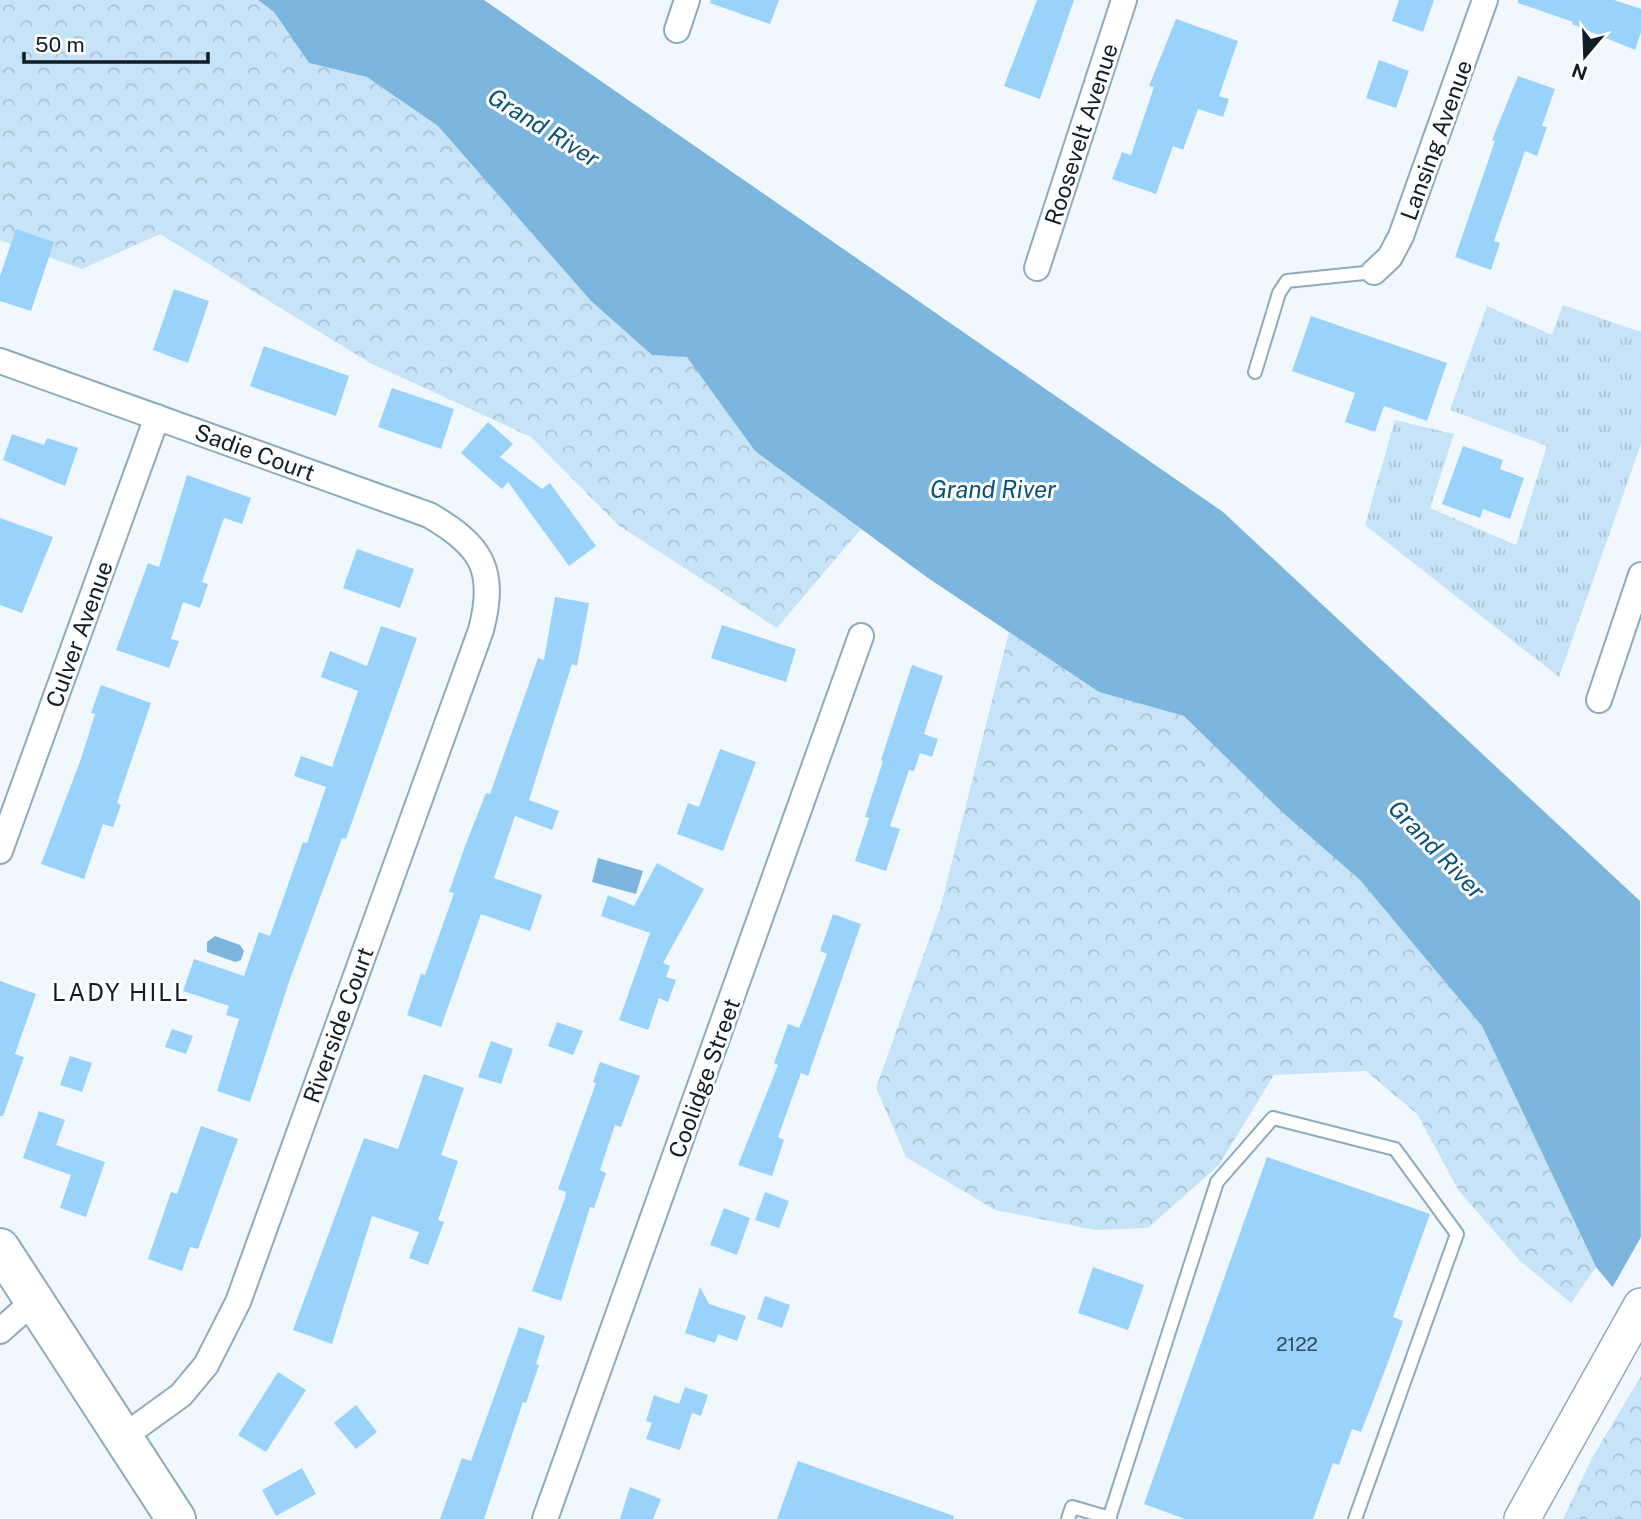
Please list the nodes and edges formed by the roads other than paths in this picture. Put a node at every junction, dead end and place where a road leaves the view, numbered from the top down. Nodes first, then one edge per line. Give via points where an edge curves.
1 (687, 0) edge
2 (1124, 0) edge
3 (1485, 0) edge
4 (677, 30) dead end
5 (1037, 268) dead end
6 (1374, 272) joint
7 (0, 361) edge
8 (1255, 372) dead end
9 (157, 417) junction
10 (486, 575) joint
11 (1641, 575) edge
12 (861, 636) dead end
13 (1599, 700) dead end
14 (0, 851) edge
15 (0, 1248) edge
16 (34, 1301) junction
17 (1641, 1306) edge
18 (0, 1331) edge
19 (123, 1437) junction
20 (1070, 1513) edge
21 (1109, 1518) edge
22 (176, 1519) edge
23 (545, 1519) edge
24 (1356, 1519) edge
25 (1522, 1519) edge

1 - 4 street
2 - 5 street, Roosevelt Avenue
3 - 6 street, Lansing Avenue via 1401,236 1390,257
6 - 8 lane via 1287,281 1279,293
7 - 9 street, Sadie Court
9 - 10 street, Sadie Court via 429,515 456,530 475,548
9 - 14 street, Culver Avenue
10 - 19 street, Riverside Court via 487,606 481,629 238,1302 206,1365 181,1395
11 - 13 street
12 - 23 street, Coolidge Street
15 - 16 main road
16 - 18 street
16 - 19 main road
17 - 25 street
19 - 22 main road
20 - 21 lane
21 - 24 lane via 1217,1182 1273,1118 1395,1149 1457,1234

